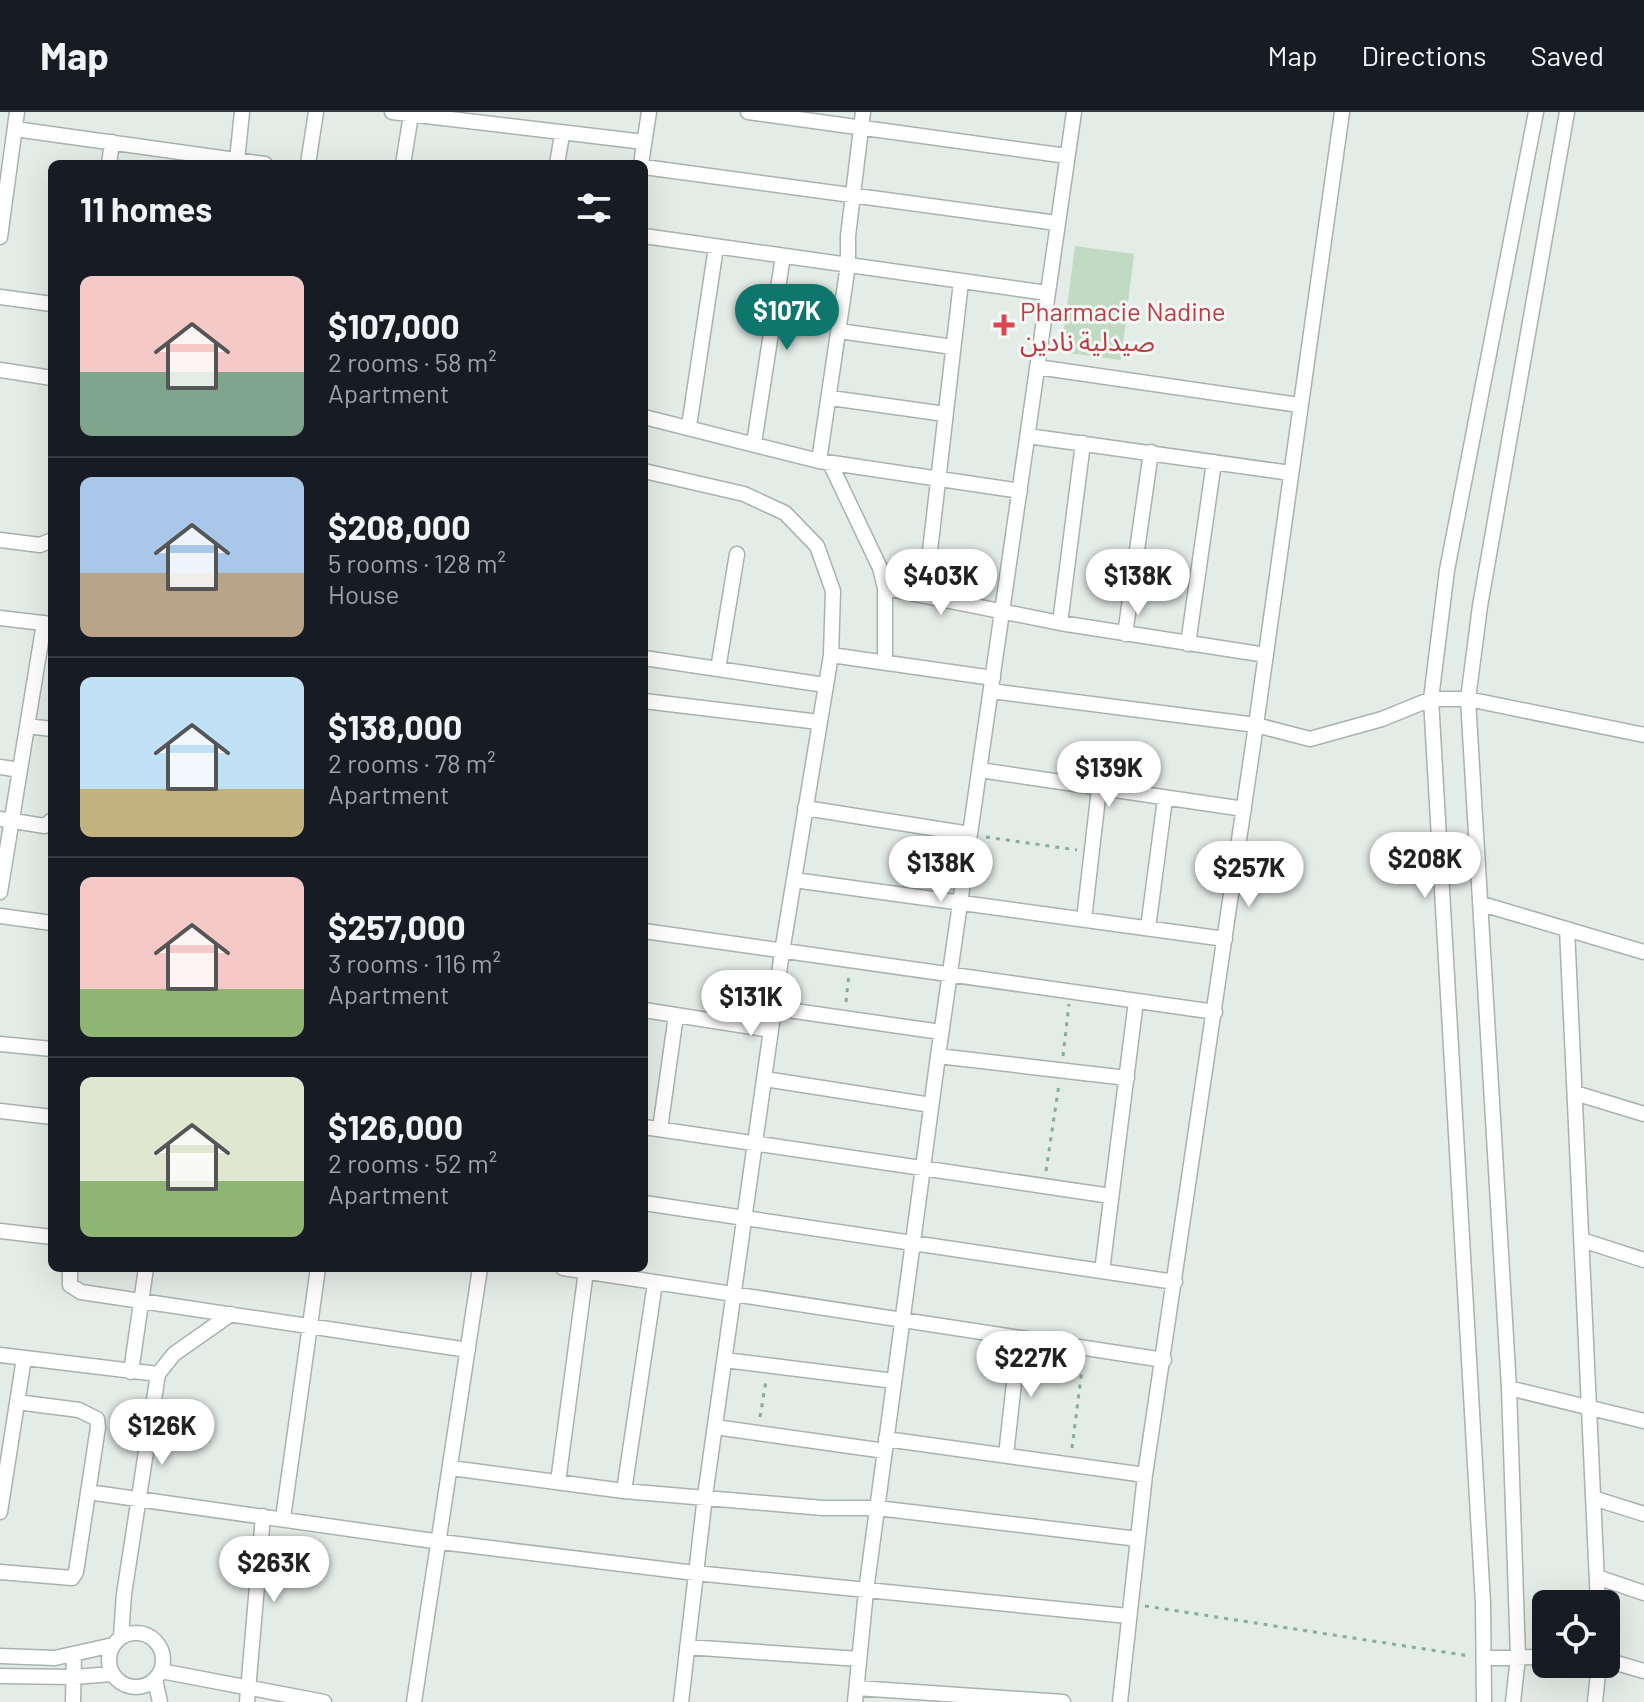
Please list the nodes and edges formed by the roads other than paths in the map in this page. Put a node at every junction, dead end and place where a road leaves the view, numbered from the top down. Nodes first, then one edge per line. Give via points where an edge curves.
1 (17, 112) edge
2 (242, 112) edge
3 (316, 112) edge
4 (392, 112) edge
5 (649, 112) edge
6 (748, 112) edge
7 (1074, 112) edge
8 (1342, 112) edge
9 (1536, 112) edge
10 (1567, 112) edge
11 (411, 115) junction
12 (486, 119) edge
13 (862, 120) edge
14 (15, 129) junction
15 (562, 135) junction
16 (112, 142) junction
17 (644, 142) junction
18 (1067, 156) junction
19 (110, 160) edge
20 (237, 160) joint
21 (309, 160) edge
22 (404, 160) edge
23 (558, 160) edge
24 (642, 160) edge
25 (648, 166) edge
26 (853, 194) junction
27 (1057, 223) junction
28 (0, 236) edge
29 (648, 237) edge
30 (716, 247) junction
31 (783, 256) junction
32 (848, 265) junction
33 (961, 282) junction
34 (1047, 293) junction
35 (0, 297) edge
36 (48, 303) edge
37 (839, 331) junction
38 (953, 347) junction
39 (1037, 367) junction
40 (0, 370) edge
41 (48, 377) edge
42 (831, 398) junction
43 (1299, 405) junction
44 (945, 414) junction
45 (648, 418) edge
46 (689, 426) junction
47 (1028, 436) junction
48 (754, 443) junction
49 (1083, 443) junction
50 (1151, 452) junction
51 (824, 462) junction
52 (1214, 462) junction
53 (648, 472) edge
54 (1290, 473) junction
55 (937, 479) junction
56 (1020, 491) junction
57 (0, 540) edge
58 (48, 542) edge
59 (737, 554) dead end
60 (885, 588) junction
61 (925, 594) junction
62 (1003, 611) junction
63 (0, 618) edge
64 (1060, 623) junction
65 (48, 624) edge
66 (1125, 634) junction
67 (1188, 644) junction
68 (831, 655) junction
69 (1266, 655) junction
70 (648, 659) edge
71 (885, 662) junction
72 (718, 669) junction
73 (825, 685) junction
74 (992, 685) junction
75 (1431, 699) junction
76 (1468, 699) junction
77 (648, 701) edge
78 (819, 722) junction
79 (1256, 725) junction
80 (27, 726) junction
81 (48, 729) edge
82 (1644, 735) edge
83 (0, 767) edge
84 (20, 770) junction
85 (980, 770) junction
86 (1099, 789) junction
87 (1165, 799) junction
88 (805, 808) junction
89 (1244, 809) junction
90 (5, 820) edge
91 (48, 823) edge
92 (970, 834) junction
93 (794, 880) junction
94 (0, 892) edge
95 (960, 903) junction
96 (1482, 904) junction
97 (0, 916) edge
98 (1084, 919) junction
99 (48, 922) edge
100 (1148, 928) junction
101 (1567, 929) junction
102 (648, 932) edge
103 (1225, 939) junction
104 (782, 952) junction
105 (1644, 952) edge
106 (950, 975) junction
107 (1136, 1001) junction
108 (774, 1008) junction
109 (648, 1011) edge
110 (1215, 1012) junction
111 (676, 1015) junction
112 (771, 1030) junction
113 (941, 1032) junction
114 (0, 1044) edge
115 (48, 1049) edge
116 (938, 1056) junction
117 (1127, 1078) junction
118 (765, 1079) junction
119 (1575, 1093) junction
120 (931, 1105) junction
121 (0, 1111) edge
122 (1644, 1114) edge
123 (48, 1117) edge
124 (648, 1128) edge
125 (660, 1129) junction
126 (755, 1144) junction
127 (923, 1169) junction
128 (1111, 1196) junction
129 (648, 1204) edge
130 (745, 1218) junction
131 (0, 1231) edge
132 (48, 1237) edge
133 (1582, 1240) junction
134 (913, 1243) junction
135 (1644, 1260) edge
136 (1102, 1271) junction
137 (70, 1272) edge
138 (145, 1272) edge
139 (317, 1272) edge
140 (479, 1272) edge
141 (586, 1272) edge
142 (592, 1272) edge
143 (1175, 1282) junction
144 (655, 1283) junction
145 (733, 1293) junction
146 (142, 1298) junction
147 (231, 1314) junction
148 (902, 1321) junction
149 (309, 1327) junction
150 (1019, 1338) junction
151 (468, 1350) junction
152 (0, 1355) edge
153 (24, 1358) junction
154 (725, 1360) junction
155 (1164, 1360) junction
156 (131, 1372) junction
157 (158, 1374) junction
158 (894, 1381) junction
159 (1509, 1388) junction
160 (17, 1402) junction
161 (1589, 1406) junction
162 (1644, 1421) edge
163 (715, 1427) junction
164 (886, 1445) junction
165 (1006, 1455) junction
166 (451, 1468) junction
167 (3, 1475) edge
168 (1145, 1475) junction
169 (558, 1482) junction
170 (624, 1491) junction
171 (88, 1492) junction
172 (705, 1496) junction
173 (1593, 1498) junction
174 (138, 1499) junction
175 (877, 1508) junction
176 (0, 1512) edge
177 (1644, 1514) edge
178 (263, 1516) junction
179 (283, 1518) junction
180 (1138, 1539) junction
181 (441, 1542) junction
182 (0, 1572) edge
183 (695, 1573) junction
184 (1597, 1577) junction
185 (1597, 1590) edge
186 (866, 1591) junction
187 (1644, 1593) edge
188 (1128, 1610) junction
189 (117, 1640) junction
190 (687, 1647) junction
191 (74, 1655) junction
192 (0, 1656) edge
193 (1518, 1657) junction
194 (1532, 1657) edge
195 (1486, 1658) junction
196 (859, 1659) junction
197 (1620, 1664) edge
198 (1644, 1671) edge
199 (111, 1674) junction
200 (158, 1675) junction
201 (0, 1676) edge
202 (75, 1677) junction
203 (1598, 1678) edge
204 (126, 1686) junction
205 (248, 1695) edge
206 (856, 1695) edge
207 (73, 1702) edge
208 (126, 1702) edge
209 (160, 1702) edge
210 (324, 1702) edge
211 (414, 1702) edge
212 (681, 1702) edge
213 (1063, 1702) edge
214 (1120, 1702) edge
215 (1484, 1702) edge
216 (1513, 1702) edge
217 (1595, 1702) edge

1 - 14 street
2 - 20 street
3 - 21 street
4 - 11 street
5 - 17 street
6 - 13 street
7 - 18 street
8 - 43 street
9 - 75 street via 1447,570
10 - 76 street
11 - 12 street
11 - 22 street
12 - 15 street
13 - 18 street
13 - 26 street
14 - 16 street
14 - 28 street
15 - 17 street
15 - 23 street
16 - 19 street
16 - 20 street
17 - 24 street
18 - 27 street
25 - 26 street
26 - 27 street
26 - 32 street
27 - 34 street
29 - 30 street
30 - 31 street
30 - 46 street
31 - 32 street
31 - 48 street
32 - 33 street
32 - 37 street
33 - 34 street
33 - 38 street
34 - 39 street
35 - 36 street
37 - 38 street
37 - 42 street
38 - 44 street
39 - 43 street
39 - 47 street
40 - 41 street
42 - 44 street
42 - 51 street
43 - 54 street
44 - 55 street
45 - 46 street
46 - 48 street
47 - 49 street
47 - 56 street
48 - 51 street
49 - 50 street
49 - 64 street
50 - 52 street
50 - 66 street
51 - 55 street
51 - 60 street via 873,549
52 - 54 street
52 - 67 street
53 - 68 street via 744,494 785,513 804,529 822,556 833,591
54 - 69 street
55 - 56 street
55 - 61 street
56 - 62 street
57 - 58 street
59 - 72 street
60 - 61 street
60 - 71 street
61 - 62 street
62 - 64 street
62 - 74 street
63 - 65 street
64 - 66 street
65 - 80 street
66 - 67 street
67 - 69 street
68 - 71 street
68 - 73 street
69 - 79 street
70 - 72 street
71 - 74 street
72 - 73 street
73 - 78 street
74 - 79 street
74 - 85 street
75 - 76 street
75 - 79 street via 1310,739
75 - 195 street
76 - 82 street
76 - 96 street
77 - 78 street
78 - 88 street
79 - 89 street
80 - 81 street
80 - 84 street
83 - 84 street
84 - 90 street
85 - 86 street
85 - 92 street
86 - 87 street
86 - 98 street
87 - 89 street
87 - 100 street
88 - 92 street
88 - 93 street
89 - 103 street
90 - 91 street
90 - 94 street
92 - 95 street
93 - 95 street
93 - 104 street
95 - 98 street
95 - 106 street
96 - 101 street
96 - 159 street
97 - 99 street
98 - 100 street
100 - 103 street
101 - 105 street
101 - 119 street
102 - 104 street
103 - 110 street
104 - 106 street
104 - 108 street
106 - 107 street
106 - 113 street
107 - 110 street
107 - 117 street
108 - 112 street
108 - 113 street
109 - 111 street
110 - 143 street
111 - 112 street
111 - 125 street
112 - 118 street
113 - 116 street
114 - 115 street
116 - 117 street
116 - 120 street
117 - 128 street
118 - 120 street
118 - 126 street
119 - 122 street
119 - 133 street
120 - 127 street
121 - 123 street
124 - 125 street
125 - 126 street
126 - 127 street
126 - 130 street
127 - 128 street
127 - 134 street
128 - 136 street
129 - 130 street
130 - 134 street
130 - 145 street
131 - 132 street
133 - 135 street
133 - 161 street
134 - 136 street
134 - 148 street
136 - 143 street
137 - 146 street via 70,1285 81,1292
138 - 146 street
139 - 149 street
140 - 151 street
141 - 169 street
142 - 144 street
143 - 155 street
144 - 145 street
144 - 170 street
145 - 148 street
145 - 154 street
146 - 147 street
146 - 156 street
147 - 149 street
147 - 157 street via 174,1354
148 - 150 street
148 - 158 street
149 - 151 street
149 - 179 street
150 - 155 street
150 - 165 street
151 - 166 street
152 - 153 street
153 - 156 street
153 - 160 street
154 - 158 street
154 - 163 street
155 - 168 street
156 - 157 street
157 - 174 street
158 - 164 street
159 - 161 street
159 - 193 street
160 - 167 street
160 - 171 street via 93,1414 98,1427
161 - 162 street
161 - 173 street
163 - 164 street
163 - 172 street
164 - 165 street
164 - 175 street
165 - 168 street
166 - 169 street
166 - 181 street
167 - 176 street
168 - 180 street
169 - 170 street
170 - 172 street
171 - 174 street
171 - 182 street via 72,1578
172 - 175 street
172 - 183 street
173 - 177 street
173 - 184 street
174 - 178 street
174 - 189 street
175 - 180 street
175 - 186 street
178 - 179 street
178 - 205 street
179 - 181 street
180 - 188 street
181 - 183 street
181 - 211 street
183 - 186 street
183 - 190 street
184 - 185 street
184 - 187 street
186 - 188 street
186 - 196 street
188 - 214 street
189 - 191 street
189 - 199 street via 109,1654
189 - 200 street via 133,1632 158,1643 163,1657
190 - 196 street
190 - 212 street
191 - 192 street
191 - 202 street
193 - 194 street
193 - 195 street
193 - 216 street
195 - 215 street
196 - 206 street
197 - 198 street
199 - 202 street
199 - 204 street
200 - 204 street via 146,1686
200 - 205 street
200 - 209 street
201 - 202 street
202 - 207 street
203 - 217 street
204 - 208 street
205 - 210 street
206 - 213 street

